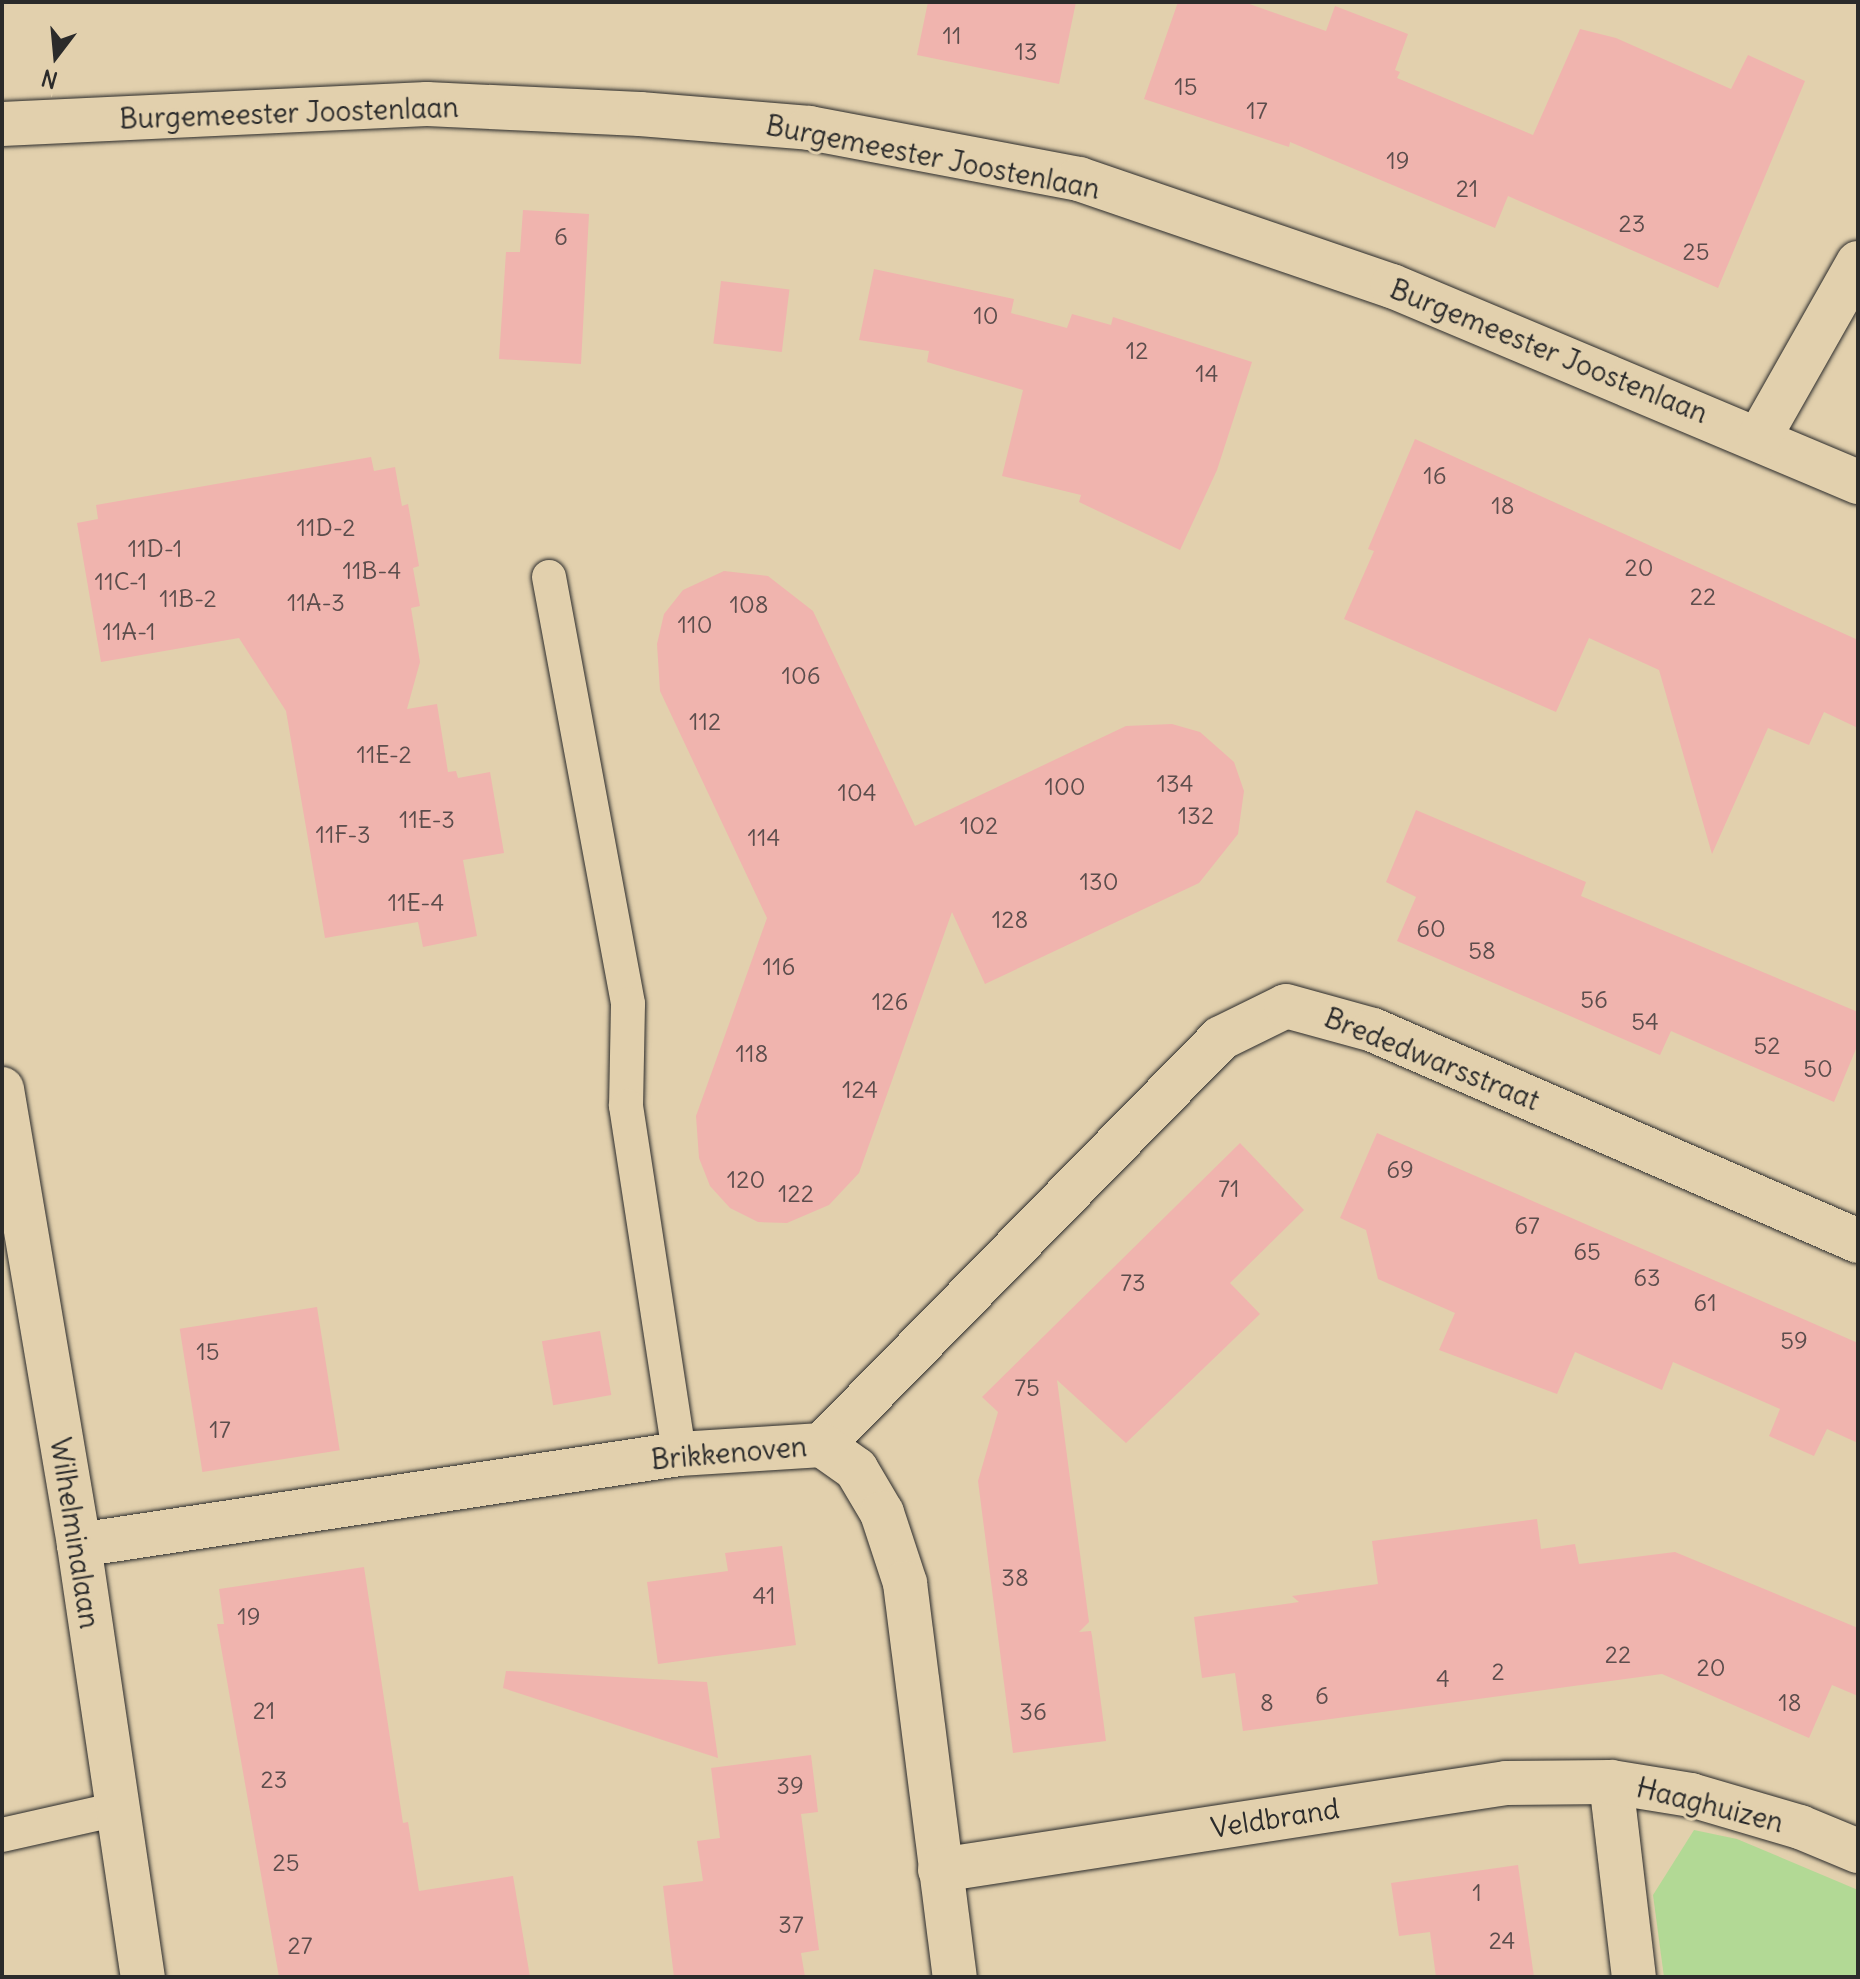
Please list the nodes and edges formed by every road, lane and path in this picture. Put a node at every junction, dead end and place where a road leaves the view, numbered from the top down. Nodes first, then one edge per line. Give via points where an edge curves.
1 (2, 124) edge
2 (1858, 263) edge
3 (1759, 438) junction
4 (1858, 482) edge
5 (549, 577) dead end
6 (2, 1089) edge
7 (1858, 1241) edge
8 (822, 1445) junction
9 (679, 1454) junction
10 (79, 1545) junction
11 (1611, 1782) junction
12 (117, 1809) junction
13 (2, 1835) edge
14 (1858, 1851) edge
15 (940, 1870) junction
16 (143, 1977) edge
17 (955, 1977) edge
18 (1634, 1977) edge

1 - 3 street, Burgemeester Joostenlaan via 427,104 809,128 1079,179 1392,286
2 - 3 street
3 - 4 street, Burgemeester Joostenlaan
5 - 9 lane via 628,1004 626,1106
6 - 10 street, Wilhelminalaan
7 - 8 street, Brededwarsstraat via 1373,1030 1286,1006 1221,1038
8 - 9 street, Brikkenoven
8 - 15 street, Brikkenoven via 856,1469 882,1513 905,1583
9 - 10 street, Brikkenoven
10 - 12 street, Wilhelminalaan
11 - 14 street, Haaghuizen via 1691,1795 1800,1827
11 - 15 street, Veldbrand via 1506,1783
11 - 18 street, Haaghuizen
12 - 13 lane
12 - 16 street, Wilhelminalaan
15 - 17 street, Brikkenoven

